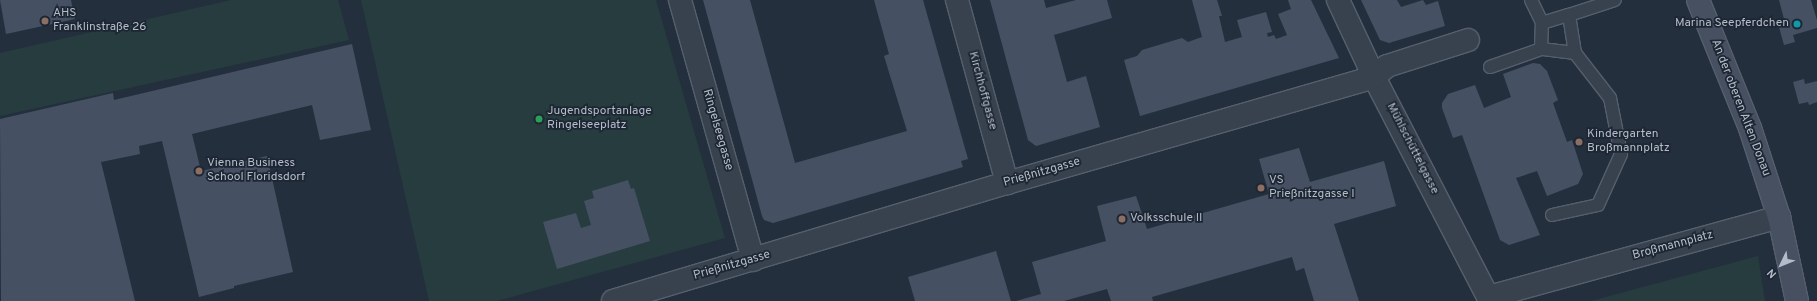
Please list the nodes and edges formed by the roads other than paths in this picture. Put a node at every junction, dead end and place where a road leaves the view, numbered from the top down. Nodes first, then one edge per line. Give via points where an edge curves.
1 (680, 0) edge
2 (957, 0) edge
3 (1338, 0) edge
4 (1531, 0) edge
5 (1615, 0) edge
6 (1698, 0) edge
7 (1569, 15) junction
8 (1542, 23) junction
9 (1468, 40) dead end
10 (1541, 49) junction
11 (1575, 52) junction
12 (1490, 67) dead end
13 (1374, 77) junction
14 (1007, 183) junction
15 (1552, 215) dead end
16 (1779, 217) junction
17 (753, 260) junction
18 (1489, 299) edge
19 (613, 301) edge
20 (1797, 301) edge

1 - 17 street, Ringelseegasse
2 - 14 street, Kirchhoffgasse
3 - 13 street, Mühlschüttelgasse
4 - 8 lane
5 - 7 lane
6 - 16 street, An der oberen Alten Donau via 1750,128
7 - 8 lane
7 - 11 lane
8 - 10 lane
9 - 13 street, Prießnitzgasse via 1387,66
10 - 11 lane
10 - 12 lane
11 - 15 lane via 1610,98 1621,154 1598,205
13 - 14 street, Prießnitzgasse
13 - 18 street, Mühlschüttelgasse
14 - 17 street, Prießnitzgasse
16 - 18 street, Broßmannplatz
16 - 20 street
17 - 19 street, Prießnitzgasse

